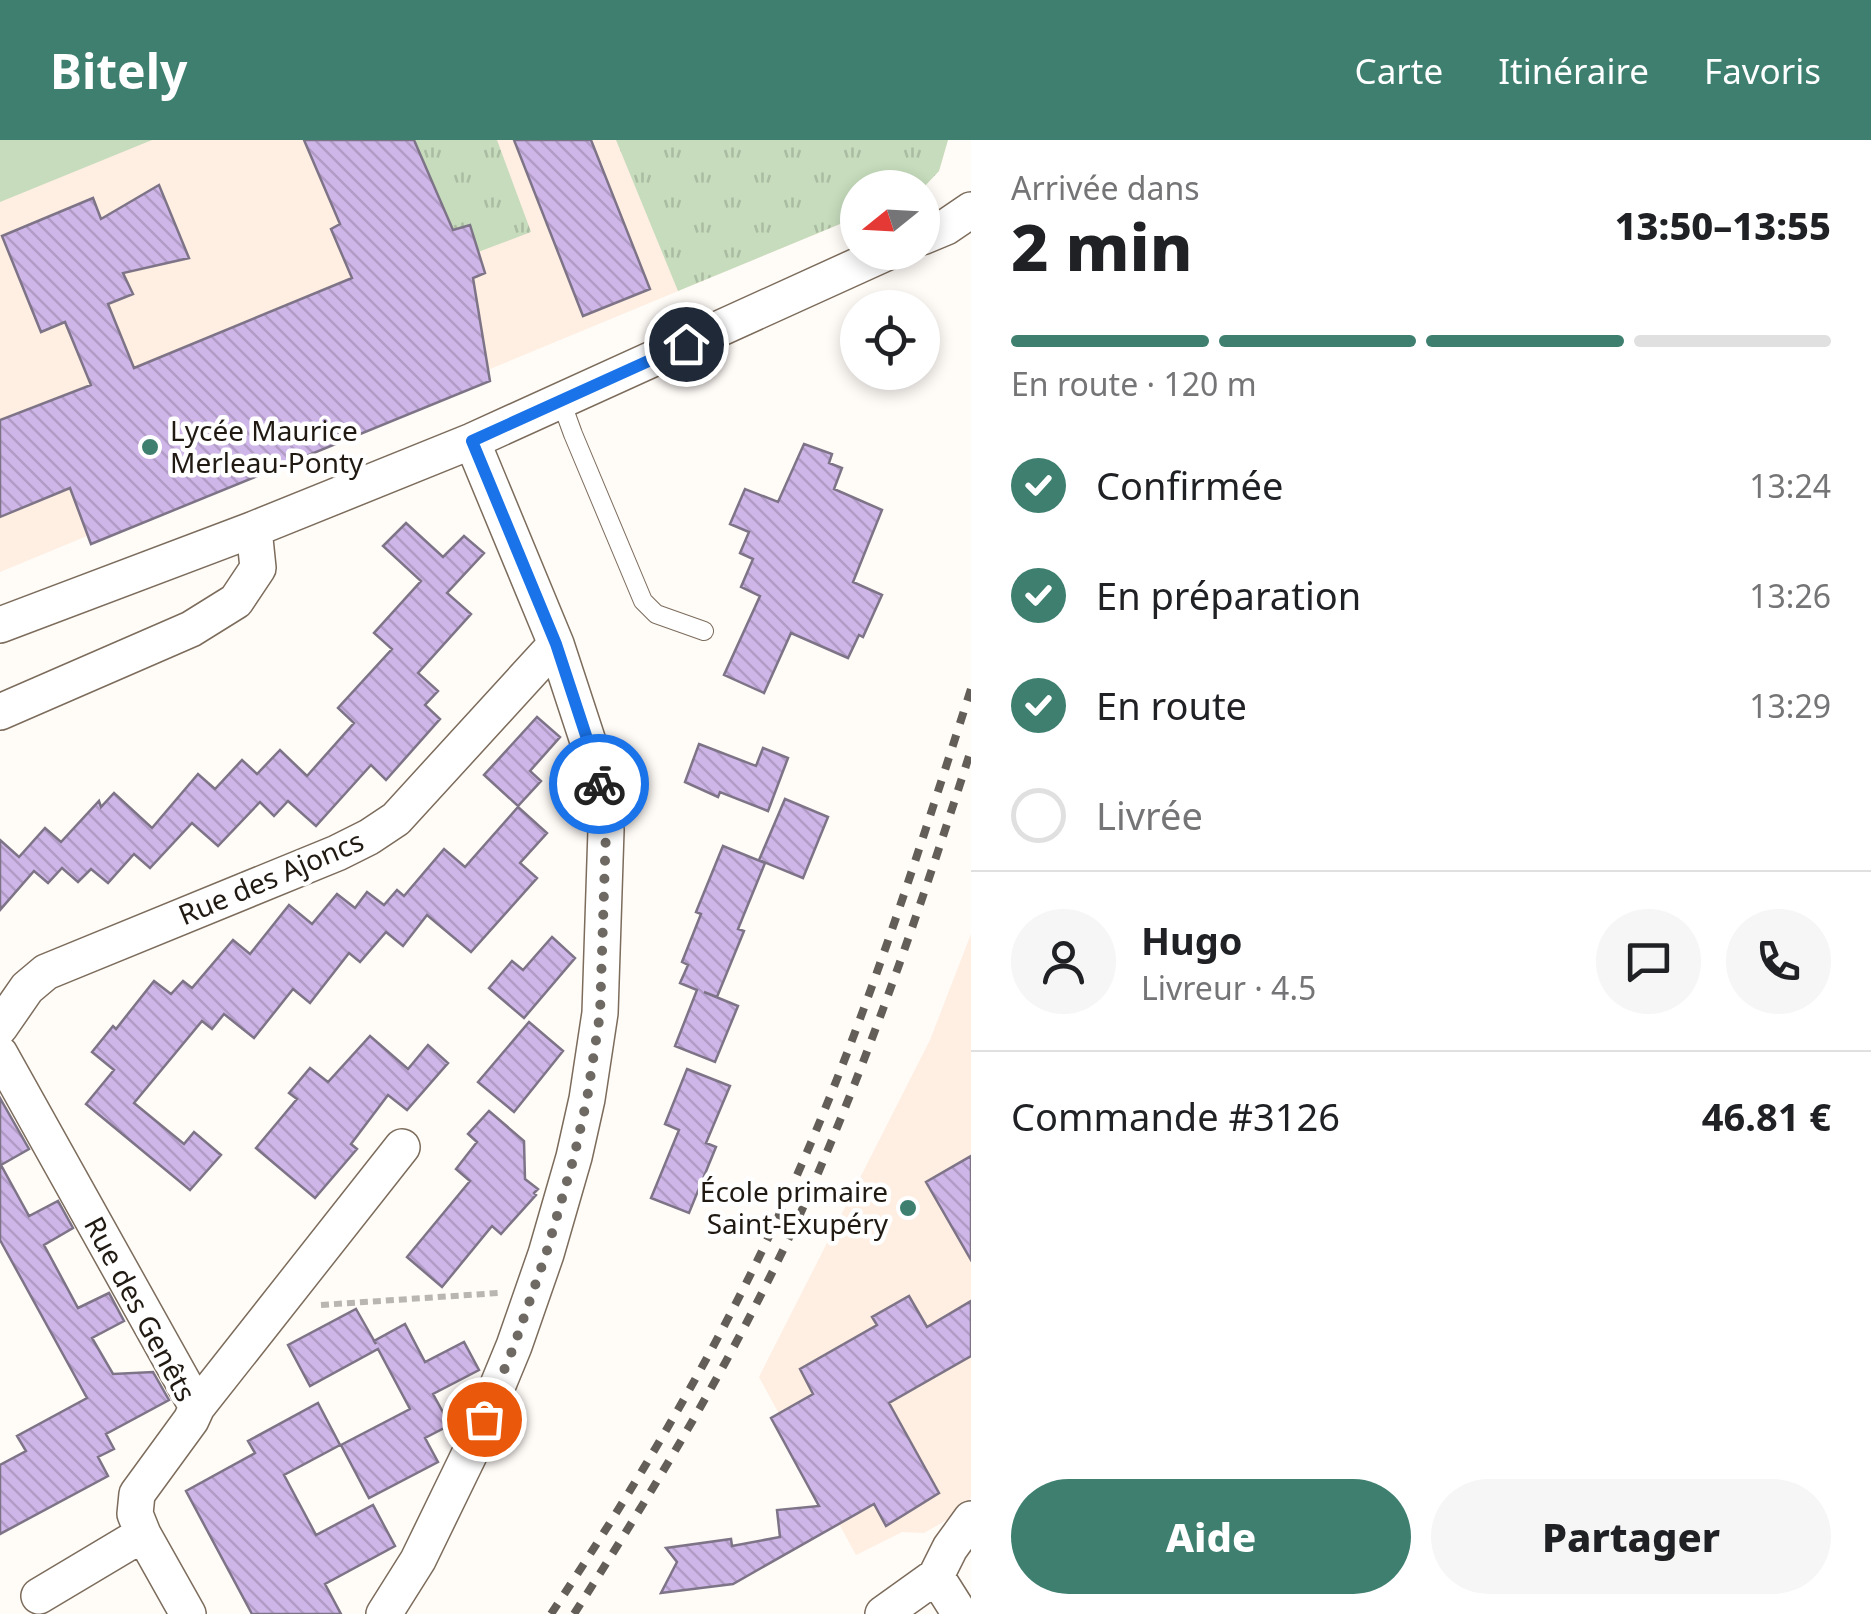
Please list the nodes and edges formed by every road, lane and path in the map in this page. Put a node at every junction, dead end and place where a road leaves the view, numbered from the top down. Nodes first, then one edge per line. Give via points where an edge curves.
1 (971, 210) edge
2 (940, 229) edge
3 (848, 270) edge
4 (561, 401) junction
5 (472, 441) junction
6 (254, 529) junction
7 (0, 625) edge
8 (704, 631) dead end
9 (556, 644) junction
10 (0, 712) edge
11 (0, 1027) edge
12 (0, 1054) edge
13 (402, 1146) dead end
14 (534, 1290) junction
15 (275, 1308) junction
16 (197, 1407) junction
17 (971, 1519) edge
18 (143, 1534) junction
19 (39, 1596) dead end
20 (955, 1596) edge
21 (188, 1614) edge
22 (384, 1614) edge
23 (883, 1614) edge

1 - 2 street
3 - 4 street
4 - 5 street
4 - 8 lane via 643,601 656,614
5 - 6 street
5 - 9 street
6 - 7 street
6 - 10 street via 258,568 236,601 191,629
9 - 11 street, Rue des Ajoncs via 396,819 337,853 46,972
9 - 14 street via 597,769 606,830 600,1014 574,1157
12 - 16 street, Rue des Genêts
13 - 15 street
14 - 15 path
14 - 22 street via 469,1456
15 - 16 street
16 - 18 street, Rue des Genêts via 137,1494
17 - 20 street via 950,1548
18 - 19 street
18 - 21 street, Rue des Genêts
20 - 23 street

